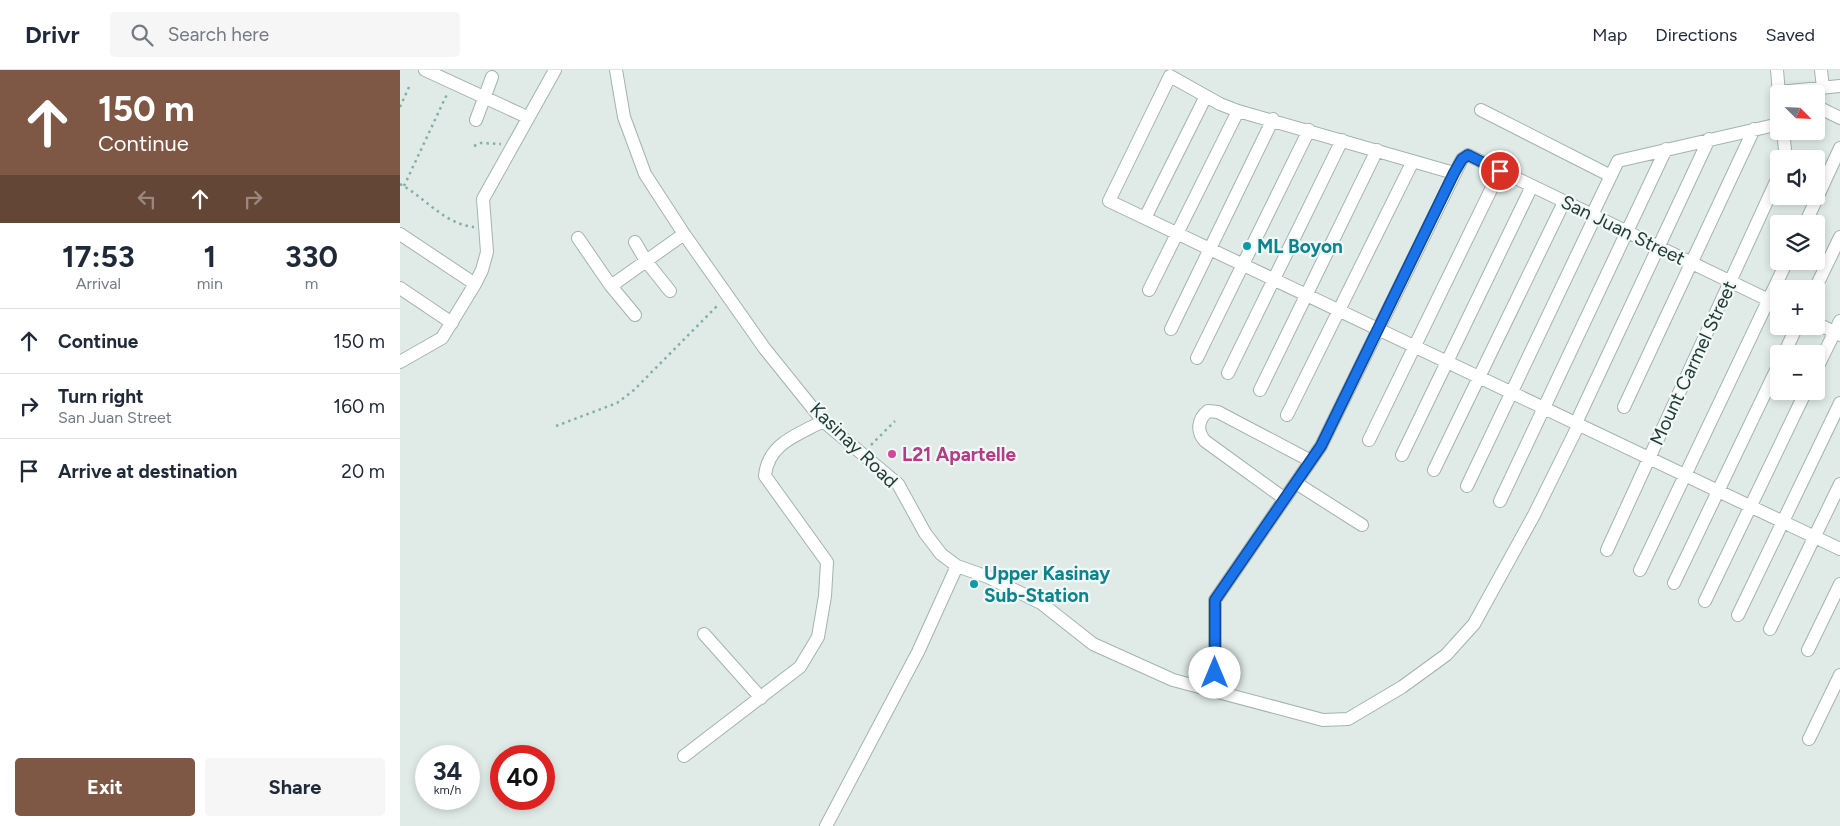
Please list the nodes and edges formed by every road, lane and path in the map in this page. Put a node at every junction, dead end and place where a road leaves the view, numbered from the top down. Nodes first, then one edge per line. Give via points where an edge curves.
1 (425, 70) edge
2 (555, 70) edge
3 (616, 70) edge
4 (1777, 70) edge
5 (1821, 70) edge
6 (492, 77) dead end
7 (452, 83) junction
8 (1778, 85) edge
9 (1823, 85) edge
10 (1840, 86) edge
11 (409, 87) dead end
12 (1825, 88) edge
13 (1206, 96) junction
14 (483, 98) junction
15 (400, 107) edge
16 (1480, 110) dead end
17 (1825, 110) edge
18 (1238, 111) junction
19 (527, 117) junction
20 (1840, 118) edge
21 (1273, 119) junction
22 (476, 120) dead end
23 (1770, 126) edge
24 (1754, 129) junction
25 (1309, 130) junction
26 (1709, 139) junction
27 (1342, 140) junction
28 (474, 146) dead end
29 (512, 146) junction
30 (1840, 148) edge
31 (1666, 149) junction
32 (1377, 150) junction
33 (1413, 161) junction
34 (1500, 171) junction
35 (1454, 173) junction
36 (1611, 176) junction
37 (400, 184) edge
38 (404, 186) junction
39 (1532, 186) junction
40 (1770, 195) edge
41 (1564, 202) junction
42 (1809, 215) edge
43 (1594, 216) junction
44 (1145, 218) junction
45 (486, 227) junction
46 (1627, 232) junction
47 (1177, 233) junction
48 (400, 234) edge
49 (684, 234) junction
50 (1840, 236) edge
51 (578, 238) dead end
52 (635, 242) dead end
53 (1658, 248) junction
54 (1209, 249) junction
55 (646, 261) junction
56 (1691, 263) junction
57 (1243, 265) junction
58 (1274, 280) junction
59 (1819, 280) edge
60 (1730, 282) junction
61 (475, 284) junction
62 (611, 286) junction
63 (400, 288) edge
64 (1149, 290) dead end
65 (670, 291) dead end
66 (1306, 295) junction
67 (726, 296) junction
68 (1770, 301) edge
69 (1339, 310) junction
70 (1770, 311) edge
71 (635, 315) dead end
72 (452, 323) junction
73 (1825, 325) edge
74 (1170, 329) dead end
75 (1378, 329) junction
76 (1838, 329) edge
77 (1415, 346) junction
78 (1825, 353) edge
79 (1197, 358) dead end
80 (400, 362) edge
81 (1447, 362) junction
82 (1228, 373) dead end
83 (1479, 377) junction
84 (1770, 383) edge
85 (1260, 390) dead end
86 (1512, 392) junction
87 (1802, 400) edge
88 (1840, 403) edge
89 (1624, 407) dead end
90 (1544, 408) junction
91 (1287, 415) dead end
92 (823, 421) junction
93 (895, 421) dead end
94 (1578, 424) junction
95 (556, 426) dead end
96 (1369, 440) dead end
97 (862, 453) junction
98 (1402, 455) dead end
99 (1649, 458) junction
100 (1311, 461) junction
101 (1434, 470) dead end
102 (1685, 476) junction
103 (1296, 483) junction
104 (1840, 484) edge
105 (1467, 486) dead end
106 (1718, 491) junction
107 (1285, 499) junction
108 (1500, 501) dead end
109 (1750, 507) junction
110 (1783, 522) junction
111 (1362, 525) dead end
112 (1814, 537) junction
113 (1840, 549) edge
114 (1606, 550) dead end
115 (956, 566) junction
116 (1640, 570) dead end
117 (1674, 583) dead end
118 (1840, 584) edge
119 (1705, 601) dead end
120 (1738, 616) dead end
121 (1770, 630) dead end
122 (704, 634) dead end
123 (1808, 650) dead end
124 (1840, 675) edge
125 (1215, 691) junction
126 (761, 698) junction
127 (1809, 739) dead end
128 (684, 756) dead end
129 (826, 826) edge

1 - 7 street
2 - 19 street
3 - 49 street, Kasinay Road via 624,117 645,174
4 - 8 street
5 - 9 street
6 - 14 street
7 - 14 street
7 - 38 path
10 - 12 street
11 - 15 path
13 - 18 street
13 - 44 street
13 - 44 street via 1170,76 1108,201
14 - 19 street
14 - 22 street
16 - 36 street
17 - 20 street
18 - 21 street
18 - 47 street
19 - 29 street
21 - 25 street
21 - 54 street
23 - 24 street
24 - 26 street
24 - 56 street
25 - 27 street
25 - 57 street
26 - 31 street
26 - 53 street
27 - 32 street
27 - 58 street
28 - 29 path via 481,143
29 - 45 street via 483,199
30 - 42 street
31 - 36 street via 1618,160
31 - 46 street
32 - 33 street
32 - 66 street
33 - 35 street
33 - 69 street
34 - 35 street, San Juan Street via 1468,155
34 - 39 street, San Juan Street
34 - 77 street
35 - 75 street
36 - 43 street
37 - 38 path
38 - 45 path via 460,225
39 - 41 street, San Juan Street
39 - 81 street
40 - 60 street, Mount Carmel Street
41 - 43 street, San Juan Street
41 - 83 street
43 - 46 street, San Juan Street
43 - 86 street
44 - 47 street
45 - 61 street via 486,252
46 - 53 street, San Juan Street
46 - 90 street
47 - 54 street
47 - 64 street
48 - 61 street
49 - 55 street
49 - 67 street, Kasinay Road
50 - 59 street
51 - 62 street
52 - 55 street
53 - 56 street, San Juan Street
53 - 94 street
54 - 57 street
54 - 74 street
55 - 62 street
55 - 65 street
56 - 60 street, San Juan Street
56 - 89 street
57 - 58 street
57 - 79 street
58 - 66 street
58 - 82 street
60 - 68 street, San Juan Street
60 - 99 street, Mount Carmel Street
61 - 72 street
62 - 71 street
63 - 72 street
66 - 69 street
66 - 85 street
67 - 92 street, Kasinay Road
67 - 95 path via 634,390 617,403
69 - 75 street
69 - 91 street
70 - 102 street
72 - 80 street via 442,338
73 - 76 street
75 - 77 street
75 - 100 street
76 - 78 street
77 - 81 street
77 - 96 street
81 - 83 street
81 - 98 street
83 - 86 street
83 - 101 street
84 - 106 street
86 - 90 street
86 - 105 street
87 - 109 street
88 - 110 street
90 - 94 street
90 - 108 street
92 - 97 street, Kasinay Road
92 - 126 street via 775,448 766,462 765,476 827,562 818,637 800,667
93 - 97 path
94 - 99 street
94 - 125 street via 1534,516 1474,624 1446,655 1348,720 1323,720
97 - 115 street, Kasinay Road via 898,484 925,533 941,554
99 - 102 street
99 - 114 street, Mount Carmel Street
100 - 103 street
100 - 107 street via 1218,412 1208,411 1202,416 1200,431 1205,441
102 - 106 street
102 - 116 street
103 - 107 street
103 - 111 street
104 - 112 street
106 - 109 street
106 - 117 street
107 - 125 street via 1215,600
109 - 110 street
109 - 119 street
110 - 112 street
110 - 120 street
112 - 113 street
112 - 121 street
115 - 125 street via 988,577 1041,604 1093,644 1173,680
115 - 129 street via 918,652
118 - 123 street
122 - 126 street
124 - 127 street
126 - 128 street

